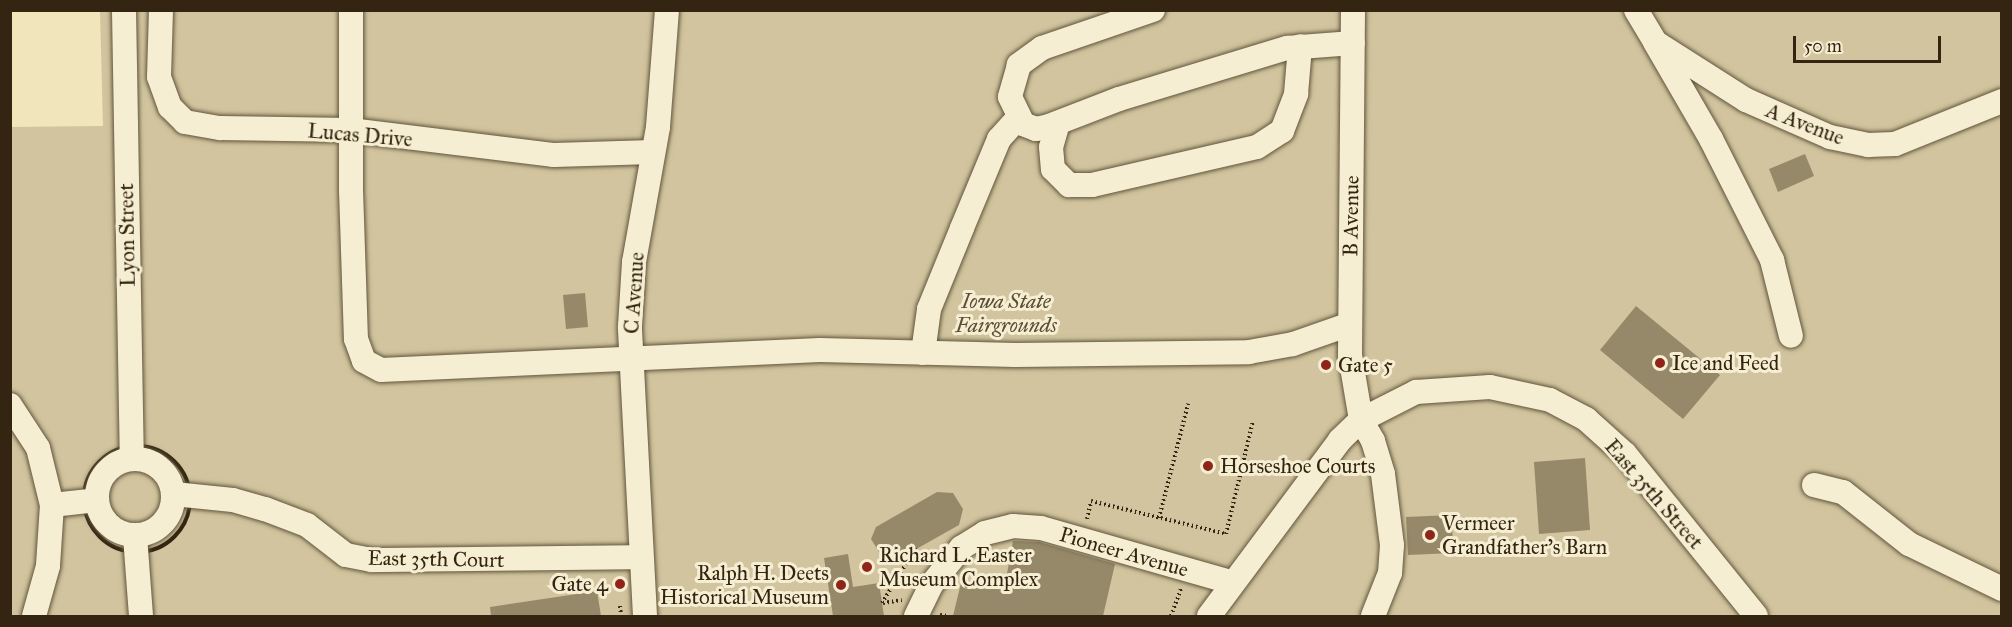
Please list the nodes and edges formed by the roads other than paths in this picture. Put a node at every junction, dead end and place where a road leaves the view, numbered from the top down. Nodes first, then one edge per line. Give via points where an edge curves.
1 (124, 10) edge
2 (161, 10) edge
3 (351, 10) edge
4 (667, 10) edge
5 (1154, 10) edge
6 (1353, 10) edge
7 (1636, 10) edge
8 (1655, 42) junction
9 (1353, 43) junction
10 (1299, 46) junction
11 (2001, 100) edge
12 (1019, 117) junction
13 (1058, 123) junction
14 (350, 130) junction
15 (653, 152) junction
16 (1350, 324) junction
17 (1791, 336) dead end
18 (922, 353) junction
19 (631, 356) junction
20 (10, 405) edge
21 (1361, 420) junction
22 (132, 452) junction
23 (1814, 485) dead end
24 (182, 494) junction
25 (90, 501) junction
26 (52, 505) junction
27 (136, 544) junction
28 (641, 567) junction
29 (1231, 582) junction
30 (2001, 589) edge
31 (34, 616) edge
32 (141, 616) edge
33 (645, 616) edge
34 (916, 616) edge
35 (1209, 616) edge
36 (1373, 616) edge
37 (1756, 616) edge

1 - 22 lane, Lyon Street
2 - 14 lane, Lucas Drive via 159,77 170,107 185,122 220,128
3 - 14 lane
4 - 15 lane, C Avenue
5 - 12 lane via 1042,48 1019,66 1010,97
6 - 9 lane, B Avenue
7 - 8 lane, A Avenue
8 - 11 lane, A Avenue via 1784,119 1830,137 1868,145 1916,138
8 - 17 lane via 1772,260
9 - 10 lane
9 - 16 lane, B Avenue
10 - 13 lane via 1203,72
10 - 13 lane via 1296,94 1282,131 1257,147 1092,185 1069,185 1053,169 1051,147
12 - 13 lane via 1023,124 1036,129
12 - 18 lane via 999,139 962,228 929,309
14 - 15 lane, Lucas Drive via 554,155
14 - 19 lane via 356,339 364,361 381,370
15 - 19 lane, C Avenue via 634,262
16 - 18 lane via 1293,344 1250,352
16 - 21 lane, B Avenue via 1350,355
18 - 19 lane via 820,350
19 - 28 lane, C Avenue
20 - 26 lane via 38,448
21 - 29 lane, East 35th Street via 1340,440
21 - 36 lane, B Avenue via 1373,441 1383,474 1392,545 1390,573
21 - 37 lane, East 35th Street via 1416,392 1449,388 1490,387 1550,400 1586,419 1625,454
22 - 24 lane via 160,468
22 - 25 lane via 106,472
23 - 30 lane via 1844,492 1909,544
24 - 27 lane via 164,523
24 - 28 lane, East 35th Court via 233,500 287,517 307,525 346,555 372,560
25 - 26 lane
25 - 27 lane via 105,522
26 - 31 lane via 48,566
27 - 32 lane
28 - 33 lane, C Avenue
29 - 34 lane, Pioneer Avenue via 1041,528 1013,526 985,533 961,548 947,562
29 - 35 lane, East 35th Street

